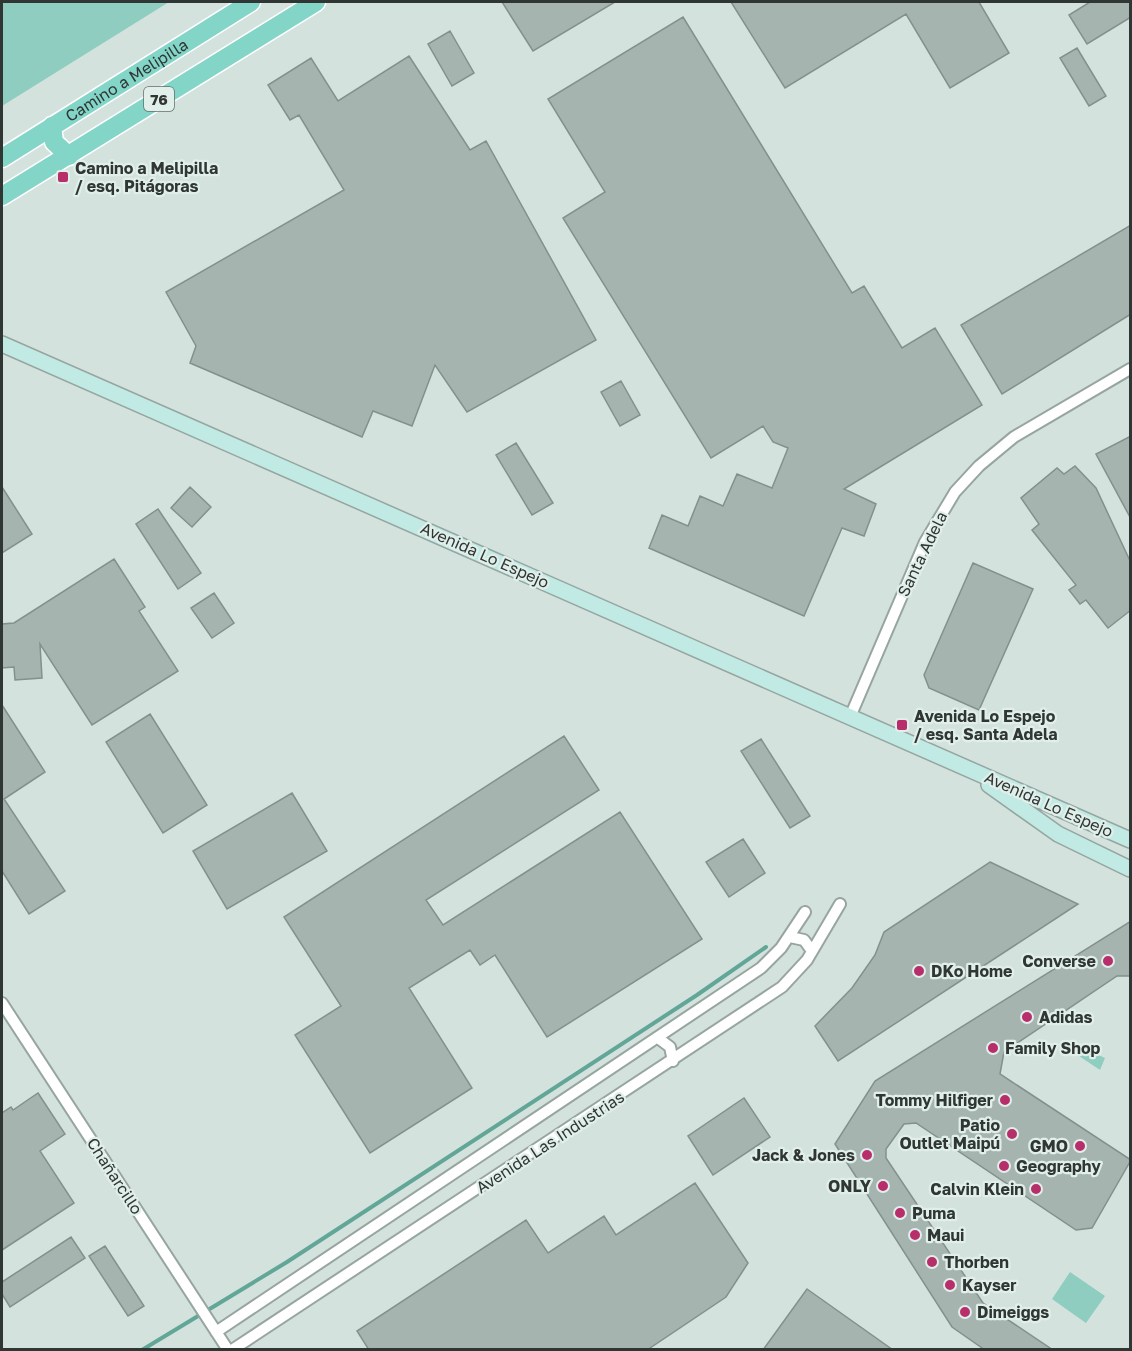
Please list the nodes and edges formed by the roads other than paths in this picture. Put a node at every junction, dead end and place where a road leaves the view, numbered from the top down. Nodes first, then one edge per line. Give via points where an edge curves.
1 (251, 2) edge
2 (316, 2) edge
3 (52, 126) junction
4 (69, 156) junction
5 (2, 158) edge
6 (2, 196) edge
7 (2, 344) edge
8 (1131, 369) edge
9 (850, 717) junction
10 (968, 769) junction
11 (1126, 838) edge
12 (1109, 860) junction
13 (1131, 869) edge
14 (840, 904) dead end
15 (805, 912) dead end
16 (790, 937) junction
17 (812, 951) junction
18 (2, 1003) edge
19 (658, 1038) junction
20 (673, 1061) junction
21 (216, 1332) junction
22 (230, 1350) edge

1 - 3 main road, Camino a Melipilla / 76
2 - 4 main road, Camino a Melipilla / 76
3 - 4 main road via 56,146
3 - 5 main road, Camino a Melipilla / 76
4 - 6 main road, Camino a Melipilla / 76
7 - 9 main road, Avenida Lo Espejo
8 - 9 street, Santa Adela via 1014,437 955,492 925,542
9 - 10 main road, Avenida Lo Espejo
10 - 11 main road, Avenida Lo Espejo
10 - 12 main road, Avenida Lo Espejo via 1058,834
11 - 12 main road via 1109,844
12 - 13 main road, Avenida Lo Espejo
14 - 17 street, Avenida Las Industrias
15 - 16 street, Avenida Las Industrias
16 - 17 street via 804,940
16 - 19 street, Avenida Las Industrias via 761,968
17 - 20 street, Avenida Las Industrias via 782,987
18 - 21 street, Chañarcillo
19 - 20 street via 670,1047
19 - 21 street, Avenida Las Industrias
20 - 22 street, Avenida Las Industrias
21 - 22 street, Chañarcillo

